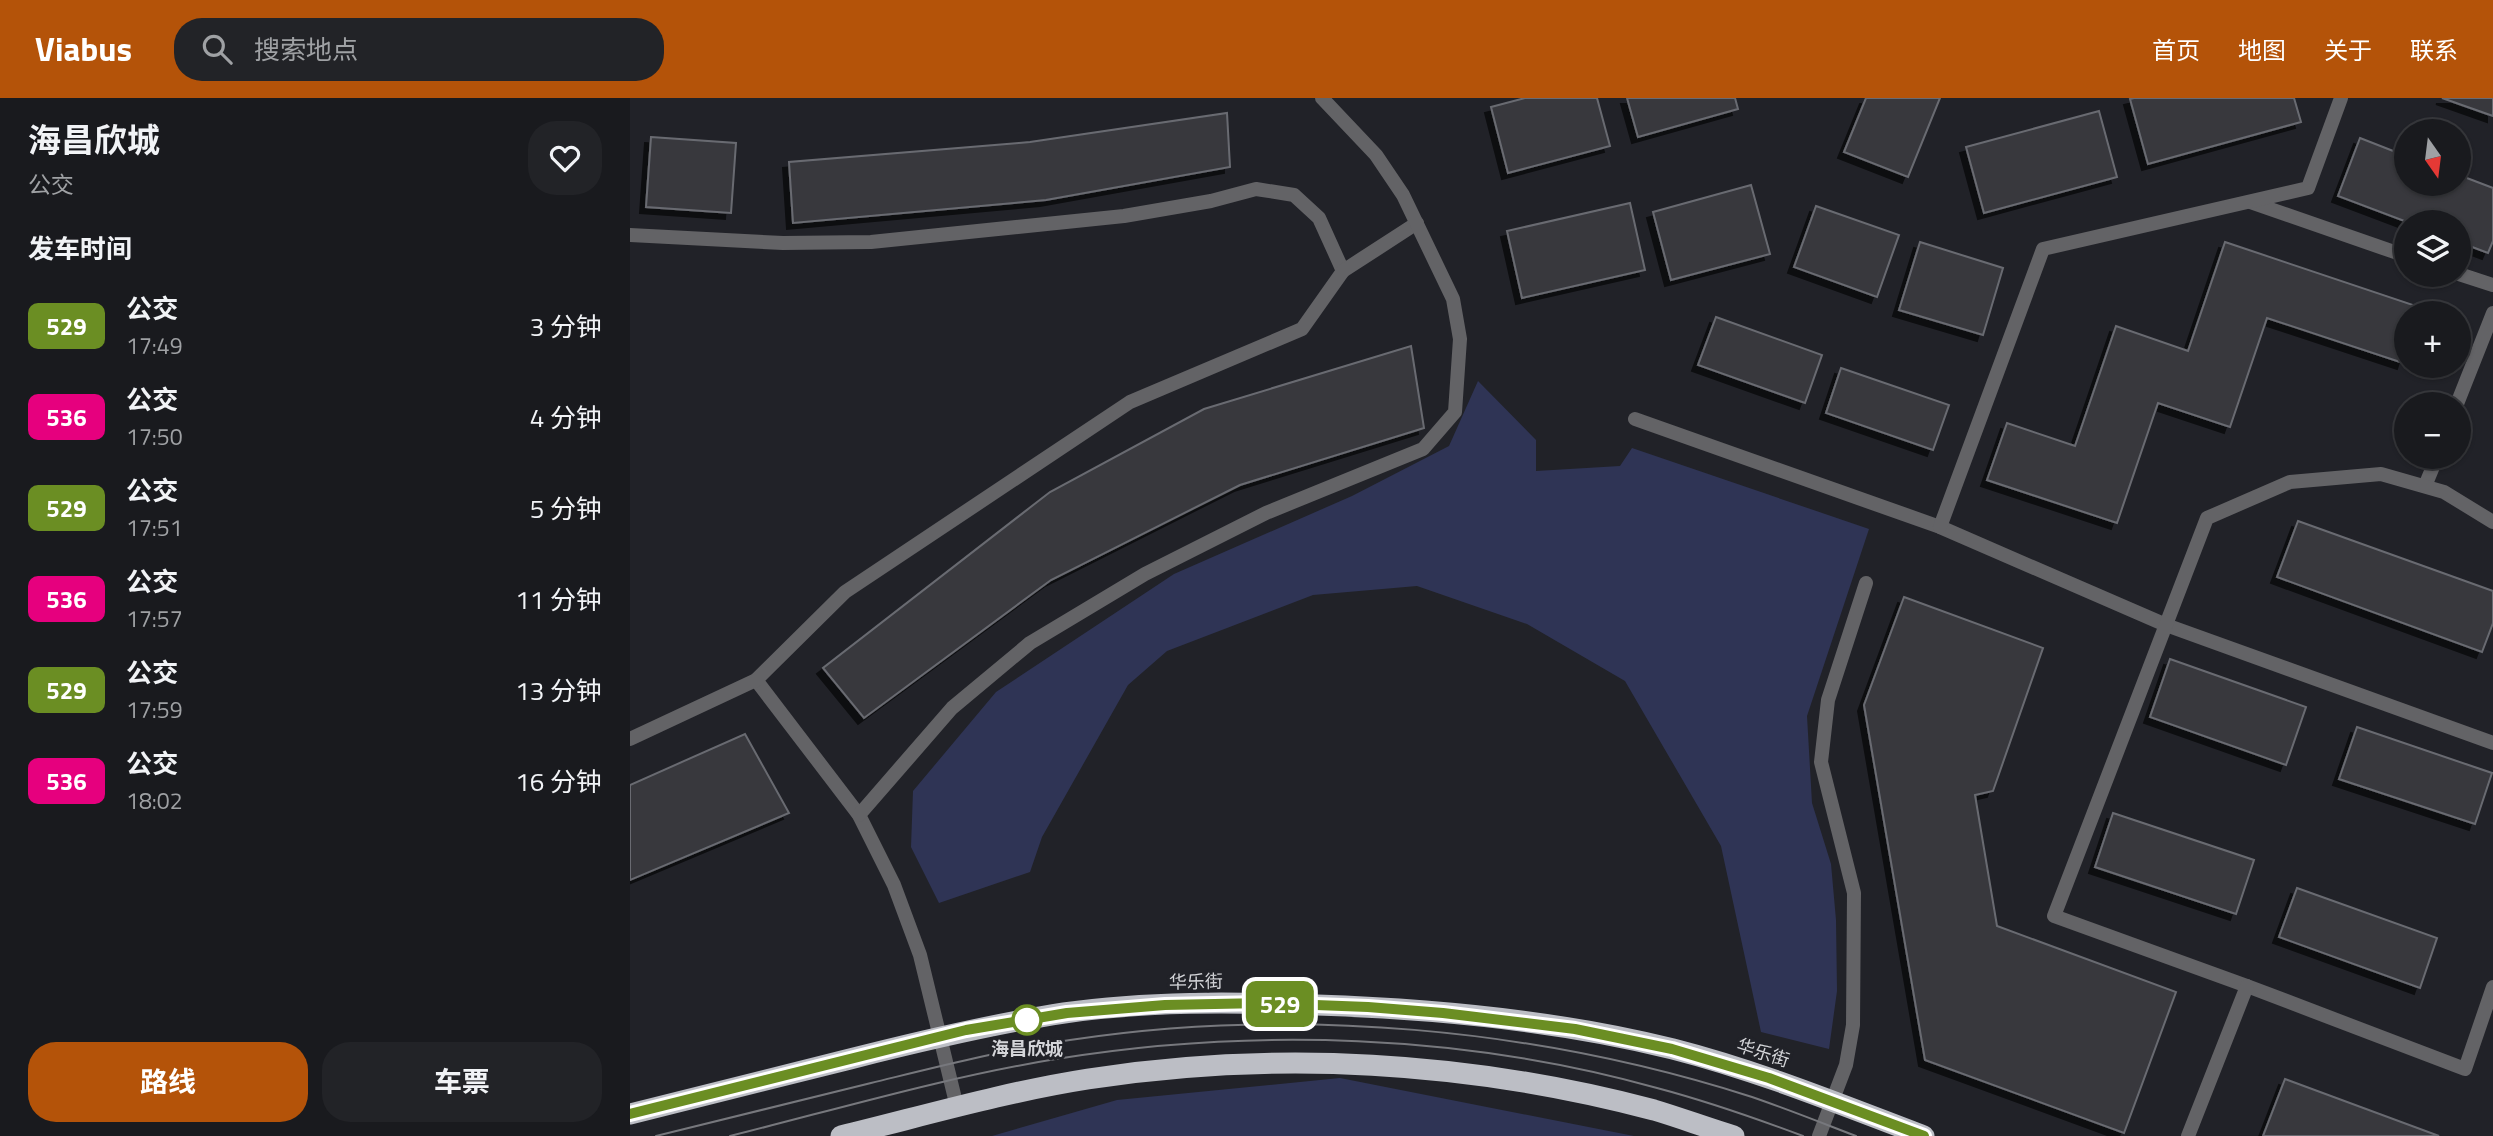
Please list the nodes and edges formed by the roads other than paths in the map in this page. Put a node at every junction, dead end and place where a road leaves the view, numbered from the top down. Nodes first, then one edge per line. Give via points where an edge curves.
1 (1322, 98) edge
2 (2341, 98) edge
3 (2249, 201) junction
4 (1417, 223) junction
5 (630, 235) edge
6 (2394, 252) edge
7 (1343, 271) junction
8 (2471, 278) edge
9 (2493, 285) edge
10 (2493, 313) edge
11 (2462, 392) edge
12 (1635, 419) dead end
13 (2432, 469) edge
14 (2425, 486) junction
15 (2493, 522) edge
16 (1940, 527) junction
17 (1866, 583) dead end
18 (2166, 625) junction
19 (755, 680) junction
20 (630, 739) edge
21 (2493, 743) edge
22 (859, 815) junction
23 (2247, 986) junction
24 (2493, 987) edge
25 (940, 1037) junction
26 (1833, 1102) junction
27 (957, 1107) junction
28 (630, 1114) edge
29 (841, 1136) edge
30 (1734, 1136) edge
31 (1819, 1136) edge
32 (1924, 1136) edge
33 (2188, 1136) edge

1 - 4 street via 1376,155
2 - 3 street via 2308,188
3 - 6 street
3 - 16 street via 2043,248
4 - 7 street
4 - 22 street via 1453,299 1461,339 1455,412 1423,449 1266,513 1145,574 1030,643 952,708
5 - 7 street via 783,243 871,242 1124,216 1256,190 1293,195 1319,218
7 - 19 street via 1302,328 1130,402 845,592
8 - 9 street
10 - 11 street
12 - 16 street
13 - 14 street
14 - 15 street via 2444,492
14 - 18 street via 2381,474 2290,482 2207,518
16 - 18 street
17 - 26 street via 1828,700 1821,762 1854,893 1853,1025
18 - 21 street
18 - 23 street via 2054,916
19 - 20 street
19 - 22 street
22 - 25 street via 894,885
23 - 24 street via 2465,1069
23 - 33 street
25 - 26 highway, 华乐街 via 1067,1013 1165,1005 1368,1007 1575,1029 1660,1046
25 - 27 street
25 - 28 highway, 华乐街
26 - 31 street
26 - 32 highway, 华乐街
27 - 29 highway
27 - 30 highway via 1087,1080 1174,1068 1265,1062 1363,1064 1461,1073 1556,1090 1654,1110

